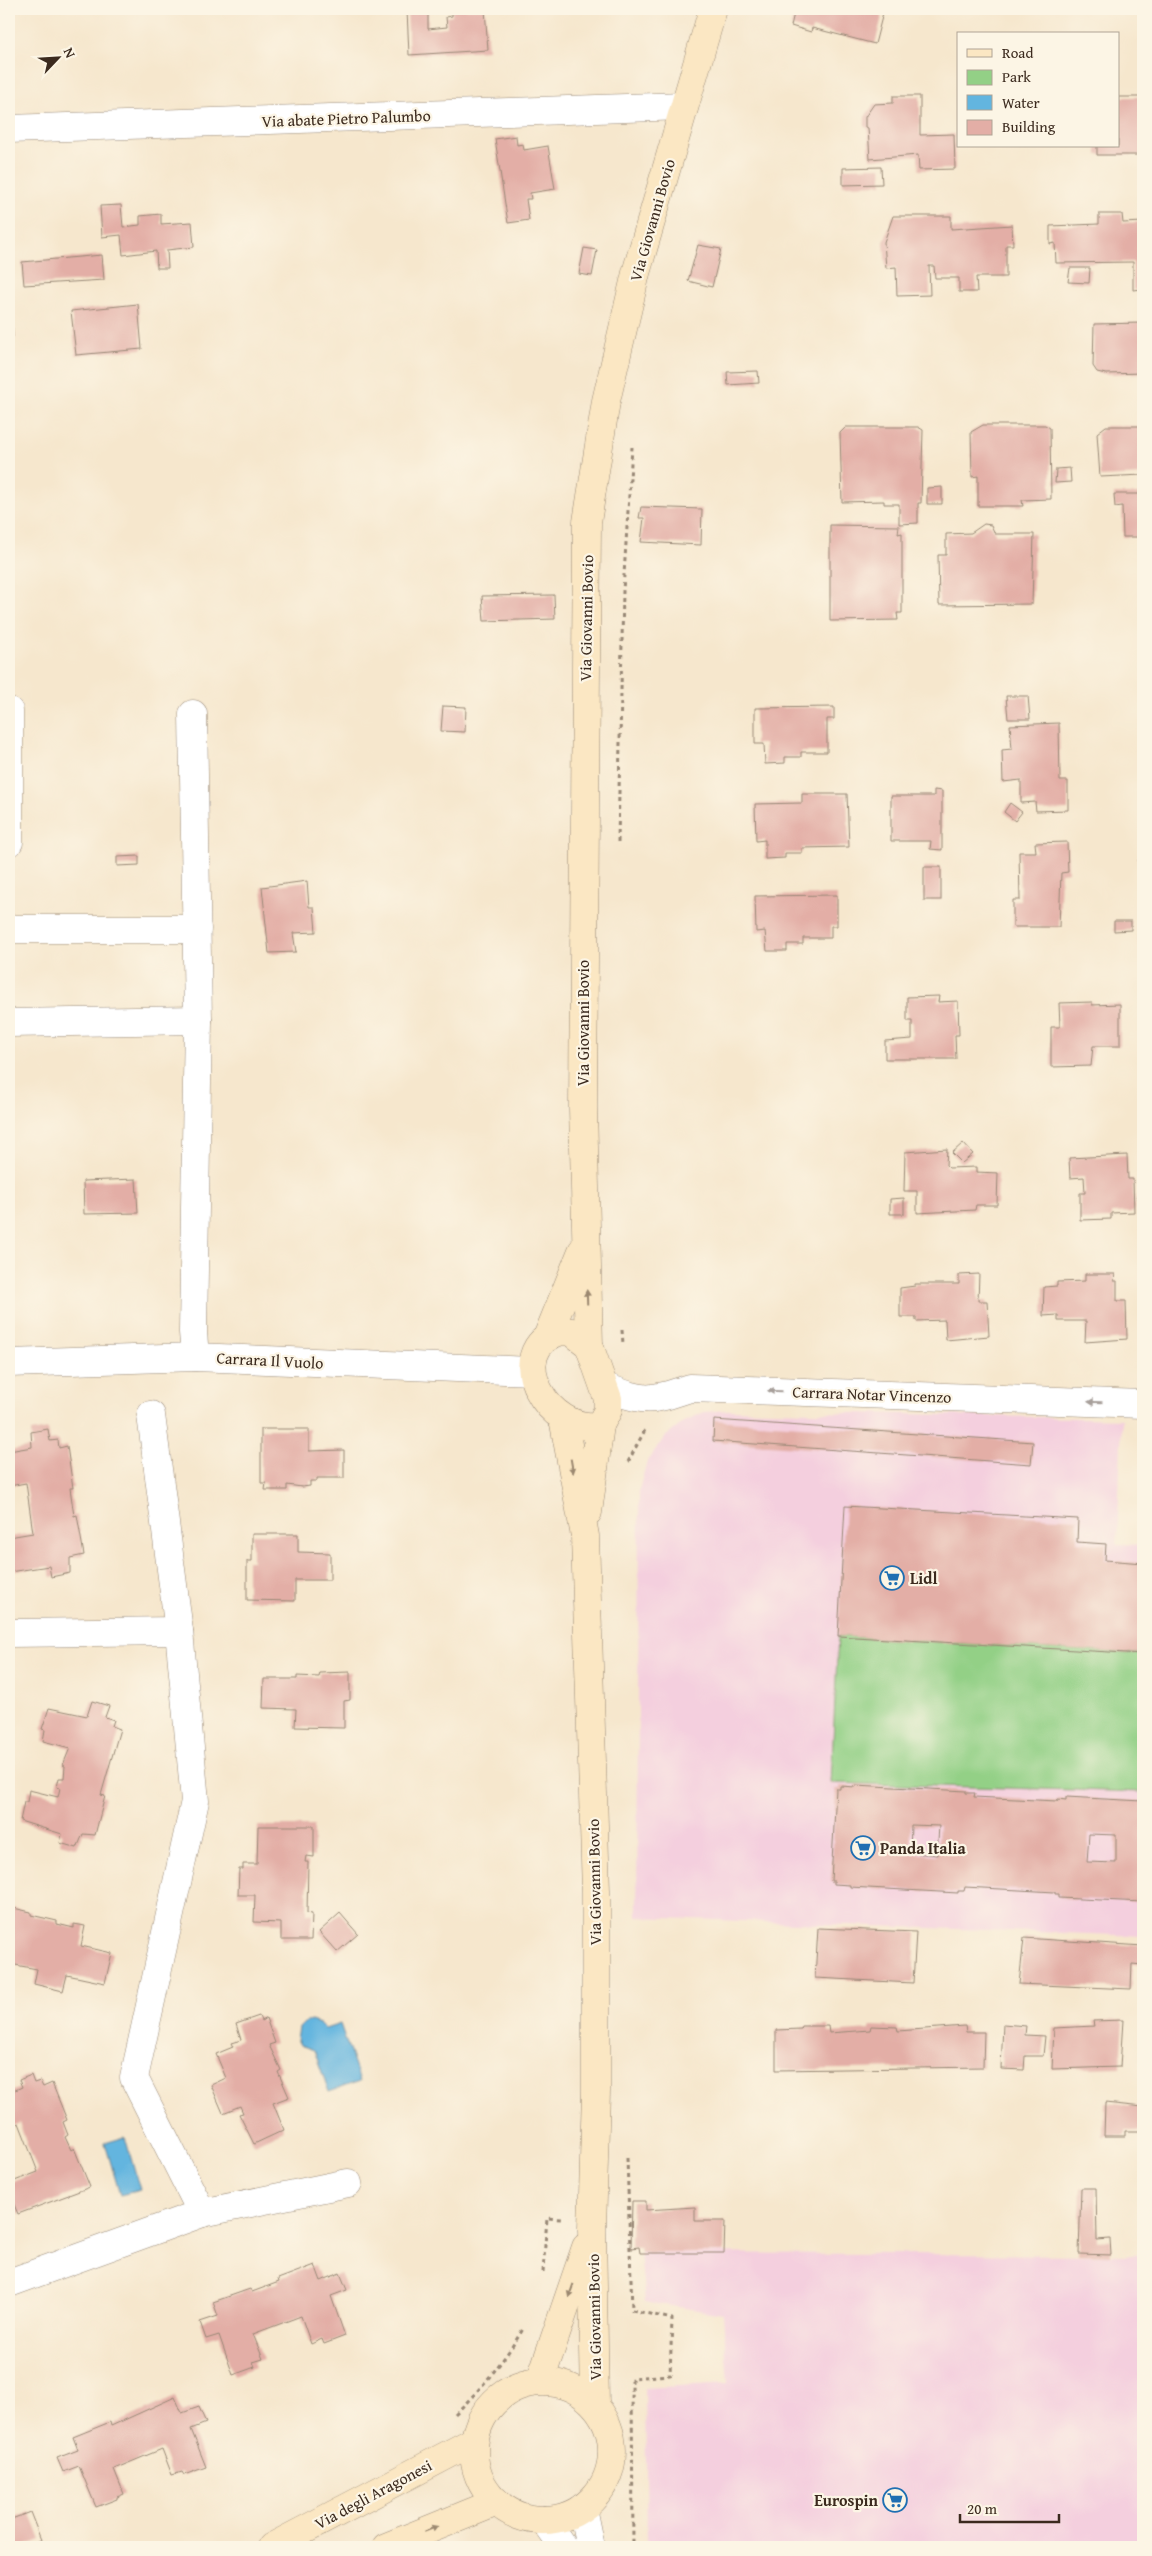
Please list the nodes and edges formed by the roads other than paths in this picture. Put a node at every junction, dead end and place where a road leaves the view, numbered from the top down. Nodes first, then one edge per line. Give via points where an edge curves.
1 (713, 9) edge
2 (684, 106) junction
3 (9, 129) edge
4 (9, 711) edge
5 (193, 714) dead end
6 (9, 842) edge
7 (197, 929) junction
8 (9, 930) edge
9 (198, 1020) junction
10 (9, 1023) edge
11 (585, 1242) junction
12 (548, 1335) junction
13 (589, 1345) junction
14 (195, 1357) junction
15 (9, 1363) edge
16 (531, 1371) junction
17 (605, 1387) junction
18 (1143, 1404) edge
19 (151, 1415) dead end
20 (563, 1418) junction
21 (600, 1425) junction
22 (585, 1536) junction
23 (179, 1631) junction
24 (9, 1634) edge
25 (348, 2183) dead end
26 (202, 2213) junction
27 (592, 2229) junction
28 (9, 2283) edge
29 (540, 2381) junction
30 (595, 2405) junction
31 (474, 2441) junction
32 (497, 2502) junction
33 (582, 2508) junction
34 (544, 2520) junction
35 (272, 2547) edge
36 (386, 2547) edge
37 (563, 2547) edge
38 (590, 2547) edge

1 - 2 main road, Via Giovanni Bovio
2 - 3 street, Via abate Pietro Palumbo
2 - 11 main road, Via Giovanni Bovio via 636,272 606,401 587,522
4 - 6 street
5 - 7 street
7 - 8 street
7 - 9 street
9 - 10 street
9 - 14 street
11 - 12 main road
13 -> 11 main road, Via Giovanni Bovio
12 - 13 main road via 561,1330 572,1332
12 - 16 main road via 539,1344 531,1361
13 - 17 main road
14 - 15 street, Carrara Il Vuolo
14 - 16 street, Carrara Il Vuolo
16 - 20 main road via 545,1400
18 -> 17 street, Carrara Notar Vincenzo via 690,1388 657,1399 640,1399
17 - 21 main road via 608,1410
19 - 23 street
20 - 21 main road via 581,1427
20 -> 22 main road
21 - 22 main road
22 - 27 main road, Via Giovanni Bovio via 596,1891
23 - 24 street
23 - 26 street via 195,1801 134,2078
25 - 26 street
26 - 28 street
27 -> 29 main road, Via Giovanni Bovio
27 - 30 main road, Via Giovanni Bovio
29 - 30 main road, Via Giovanni Bovio via 570,2387
29 - 31 main road, Via Giovanni Bovio via 517,2387 496,2399 482,2418
30 - 33 main road, Via Giovanni Bovio via 608,2425 612,2448 610,2471 599,2492
31 - 32 main road, Via Giovanni Bovio via 475,2464 483,2485
31 - 35 main road, Via degli Aragonesi
32 - 34 main road, Via Giovanni Bovio via 510,2512
36 -> 32 main road
33 - 34 main road, Via Giovanni Bovio via 564,2517
33 - 38 street
34 - 37 street

